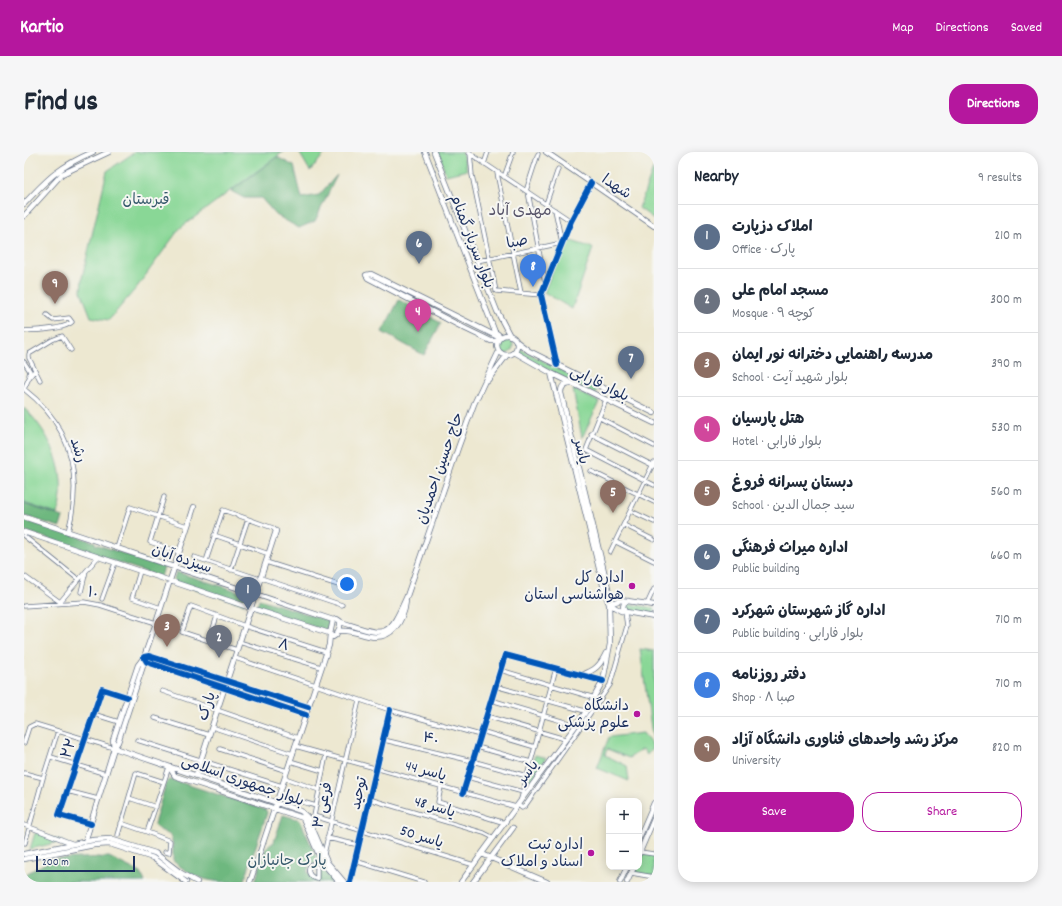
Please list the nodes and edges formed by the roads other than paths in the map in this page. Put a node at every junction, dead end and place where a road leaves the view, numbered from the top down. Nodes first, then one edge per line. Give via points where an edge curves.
1 (93, 152) edge
2 (109, 152) edge
3 (425, 152) edge
4 (434, 152) edge
5 (469, 152) edge
6 (488, 152) edge
7 (513, 152) edge
8 (546, 152) edge
9 (538, 154) dead end
10 (484, 164) junction
11 (558, 169) dead end
12 (497, 173) junction
13 (504, 177) junction
14 (591, 183) junction
15 (527, 192) junction
16 (24, 204) edge
17 (546, 204) junction
18 (555, 210) junction
19 (24, 216) edge
20 (571, 222) junction
21 (654, 226) edge
22 (562, 243) junction
23 (539, 248) junction
24 (514, 253) junction
25 (490, 259) junction
26 (477, 262) junction
27 (546, 284) junction
28 (396, 290) junction
29 (521, 293) junction
30 (541, 296) junction
31 (47, 315) dead end
32 (468, 322) junction
33 (466, 328) junction
34 (24, 331) edge
35 (510, 336) junction
36 (500, 339) junction
37 (516, 341) junction
38 (71, 350) dead end
39 (499, 351) junction
40 (514, 352) junction
41 (507, 355) junction
42 (24, 362) edge
43 (557, 365) junction
44 (35, 370) junction
45 (551, 373) junction
46 (29, 378) junction
47 (40, 380) dead end
48 (571, 383) junction
49 (483, 387) junction
50 (24, 389) edge
51 (610, 392) junction
52 (606, 400) junction
53 (654, 413) edge
54 (598, 417) junction
55 (654, 423) edge
56 (591, 434) junction
57 (654, 446) edge
58 (654, 465) edge
59 (591, 471) dead end
60 (580, 480) junction
61 (645, 481) junction
62 (654, 485) edge
63 (639, 494) junction
64 (164, 497) dead end
65 (654, 502) edge
66 (194, 507) dead end
67 (631, 510) junction
68 (24, 517) edge
69 (157, 517) junction
70 (248, 519) junction
71 (654, 522) edge
72 (624, 524) junction
73 (187, 526) junction
74 (276, 531) joint
75 (24, 532) edge
76 (68, 532) junction
77 (24, 536) edge
78 (214, 536) junction
79 (654, 540) edge
80 (616, 542) junction
81 (240, 544) junction
82 (117, 548) junction
83 (179, 552) junction
84 (610, 552) dead end
85 (269, 554) junction
86 (98, 557) junction
87 (194, 557) dead end
88 (654, 560) edge
89 (206, 561) junction
90 (266, 562) junction
91 (115, 563) junction
92 (174, 568) junction
93 (86, 570) junction
94 (231, 570) junction
95 (140, 571) junction
96 (24, 576) edge
97 (261, 579) junction
98 (79, 580) junction
99 (170, 581) junction
100 (348, 588) dead end
101 (654, 589) edge
102 (81, 592) dead end
103 (255, 595) junction
104 (407, 596) junction
105 (102, 599) dead end
106 (628, 601) junction
107 (60, 602) junction
108 (609, 604) junction
109 (647, 604) junction
110 (342, 605) dead end
111 (654, 605) edge
112 (24, 606) edge
113 (161, 608) junction
114 (251, 608) junction
115 (625, 612) junction
116 (217, 616) junction
117 (654, 617) edge
118 (333, 620) junction
119 (341, 622) junction
120 (156, 623) junction
121 (245, 626) junction
122 (339, 632) junction
123 (329, 633) junction
124 (335, 636) junction
125 (209, 641) junction
126 (239, 642) junction
127 (610, 644) junction
128 (329, 645) junction
129 (237, 650) junction
130 (326, 652) junction
131 (144, 657) junction
132 (234, 658) junction
133 (321, 667) junction
134 (556, 668) junction
135 (500, 670) junction
136 (582, 675) junction
137 (227, 680) junction
138 (603, 681) junction
139 (316, 684) junction
140 (552, 685) junction
141 (495, 686) junction
142 (224, 688) junction
143 (162, 691) dead end
144 (127, 697) junction
145 (594, 698) junction
146 (359, 700) junction
147 (491, 700) junction
148 (547, 702) junction
149 (308, 707) junction
150 (390, 710) junction
151 (217, 711) junction
152 (585, 711) junction
153 (93, 714) junction
154 (306, 715) junction
155 (486, 716) junction
156 (543, 716) junction
157 (155, 718) dead end
158 (119, 722) junction
159 (575, 725) junction
160 (212, 727) junction
161 (58, 731) junction
162 (539, 732) junction
163 (481, 733) junction
164 (209, 735) junction
165 (298, 738) junction
166 (565, 739) junction
167 (85, 740) junction
168 (137, 740) dead end
169 (384, 740) junction
170 (24, 743) edge
171 (295, 746) junction
172 (477, 747) junction
173 (535, 747) junction
174 (114, 748) junction
175 (220, 749) dead end
176 (293, 754) junction
177 (326, 755) junction
178 (50, 757) junction
179 (201, 760) junction
180 (344, 760) junction
181 (290, 761) junction
182 (472, 761) junction
183 (531, 762) junction
184 (76, 765) junction
185 (169, 767) junction
186 (377, 768) junction
187 (287, 770) junction
188 (323, 771) junction
189 (24, 773) edge
190 (106, 774) junction
191 (196, 775) junction
192 (527, 776) junction
193 (468, 777) junction
194 (43, 778) junction
195 (285, 778) junction
196 (164, 782) junction
197 (282, 786) junction
198 (441, 787) junction
199 (320, 790) junction
200 (67, 791) junction
201 (523, 792) junction
202 (463, 793) junction
203 (279, 795) junction
204 (129, 798) junction
205 (98, 799) junction
206 (370, 799) junction
207 (277, 802) junction
208 (654, 803) edge
209 (518, 805) junction
210 (316, 806) junction
211 (156, 807) junction
212 (275, 808) junction
213 (314, 816) junction
214 (654, 819) edge
215 (331, 820) junction
216 (309, 821) junction
217 (505, 823) junction
218 (90, 824) junction
219 (121, 824) junction
220 (24, 825) edge
221 (29, 827) junction
222 (512, 828) dead end
223 (362, 829) junction
224 (147, 832) junction
225 (641, 834) edge
226 (118, 835) dead end
227 (327, 838) junction
228 (494, 838) junction
229 (85, 842) junction
230 (25, 843) dead end
231 (74, 844) junction
232 (359, 845) junction
233 (642, 848) edge
234 (165, 852) dead end
235 (642, 853) edge
236 (24, 854) edge
237 (482, 854) junction
238 (654, 854) edge
239 (323, 855) junction
240 (34, 858) junction
241 (491, 858) junction
242 (24, 859) edge
243 (355, 861) junction
244 (322, 862) junction
245 (24, 864) edge
246 (474, 865) junction
247 (318, 867) dead end
248 (626, 870) edge
249 (632, 870) edge
250 (631, 873) junction
251 (654, 877) edge
252 (186, 882) edge
253 (197, 882) edge
254 (250, 882) edge
255 (339, 882) edge
256 (344, 882) edge
257 (350, 882) edge
258 (424, 882) edge
259 (461, 882) edge
260 (472, 882) edge
261 (547, 882) edge
262 (620, 882) edge
263 (628, 882) edge

1 - 16 main road via 59,169
2 - 19 main road via 62,174
3 - 36 main road, بلوار سرباز گمنام via 495,332
4 - 26 main road, بلوار سرباز گمنام
5 - 10 street
5 - 25 street
6 - 10 street
7 - 13 street
8 - 14 main road, شهدا
9 - 15 street
10 - 12 street
11 - 17 street
12 - 13 street
12 - 24 street
13 - 15 street
14 - 20 street
14 - 21 main road, شهدا
15 - 17 street
15 - 23 street
17 - 18 street
18 - 20 street
18 - 22 street
20 - 22 street
22 - 23 street, صبا
22 - 27 street
23 - 24 street, صبا
23 - 27 street
24 - 25 street, صبا
24 - 29 street
25 - 26 street, صبا
25 - 29 street via 496,291
26 - 35 main road, بلوار سرباز گمنام
27 - 30 street
28 - 28 main road via 371,274 366,275 368,278
28 - 32 main road
28 - 33 main road
29 - 30 street
30 - 43 street
31 - 34 street via 52,320 69,318 72,322 68,326
32 - 33 main road
32 - 36 main road
33 - 36 main road via 491,341
35 - 36 main road
35 - 37 main road
36 - 39 main road
37 - 40 main road via 517,347
37 - 43 main road, بلوار فارابی
38 - 44 street via 62,336 52,340 29,354
39 - 41 main road
39 - 49 main road, حاج حسین احمدیان
40 - 41 main road
40 - 45 main road, بلوار فارابی
41 - 49 main road
42 - 46 street via 30,371
43 - 51 main road, بلوار فارابی
44 - 46 street
44 - 47 street
45 - 48 main road, بلوار فارابی
45 - 60 main road, یاسر
46 - 50 street
48 - 52 main road, بلوار فارابی
48 - 60 main road, یاسر via 564,385 561,393
49 - 104 main road, حاج حسین احمدیان via 458,448
50 - 76 street, رشد via 40,402 66,440 75,486
51 - 52 main road
51 - 53 main road, بلوار فارابی
52 - 54 street
52 - 55 main road, بلوار فارابی
54 - 56 street
54 - 57 street
56 - 58 street
56 - 61 street via 586,450
58 - 61 street
59 - 63 street
60 - 108 main road, یاسر via 604,593
61 - 62 street
61 - 63 street
63 - 65 street
63 - 67 street
64 - 69 street
66 - 73 main road
67 - 71 street
67 - 72 street
68 - 76 main road, سیزده آبان
69 - 73 street
69 - 82 street via 130,507
69 - 83 street via 150,542
70 - 74 street
70 - 78 street via 223,510
70 - 81 street
72 - 79 street
72 - 80 street
73 - 83 main road
74 - 85 main road, پارک
75 - 86 main road, سیزده آبان
76 - 82 main road, سیزده آبان
77 - 98 street
78 - 81 street
78 - 89 street
80 - 84 street
80 - 88 street
81 - 85 street
81 - 94 street
82 - 92 main road, سیزده آبان
83 - 92 main road
85 - 90 main road, پارک
86 - 91 main road, سیزده آبان
86 - 93 street
87 - 89 street
89 - 94 street
90 - 97 main road, پارک
90 - 100 street
91 - 95 main road, سیزده آبان
91 - 105 street, ۱۰
92 - 99 main road
92 - 103 main road, سیزده آبان
93 - 98 street
93 - 102 street
94 - 97 street
95 - 99 main road, سیزده آبان
95 - 113 street via 132,598
96 - 107 street
97 - 103 main road, پارک
97 - 110 street
98 - 107 street
99 - 113 main road
99 - 114 main road, سیزده آبان
101 - 109 street
103 - 114 main road, پارک
103 - 118 main road, سیزده آبان
104 - 119 main road, حاج حسین احمدیان via 394,624 386,630 372,632
104 - 122 main road, حاج حسین احمدیان via 406,607 396,629 386,636 374,637 348,630
106 - 108 main road
106 - 109 main road
106 - 115 main road via 623,607
107 - 112 street, ۱۰
107 - 120 street, ۱۰ via 100,605
108 - 115 main road
108 - 127 main road, یاسر
109 - 111 main road
113 - 120 main road
114 - 121 main road, پارک
114 - 123 main road, سیزده آبان
115 - 117 main road
115 - 209 street via 627,626 610,686 525,806 522,808
116 - 121 street
116 - 125 street
116 - 125 street via 191,606 182,632
118 - 119 main road, حاج حسین احمدیان
118 - 123 main road
119 - 122 main road
120 - 131 main road
121 - 126 main road, پارک
121 - 130 street
122 - 124 main road
123 - 124 main road, سیزده آبان
123 - 128 main road
124 - 128 main road
125 - 129 street
126 - 129 main road, پارک
126 - 133 street, ۸
127 - 136 main road via 601,665
127 - 138 main road, یاسر
128 - 130 main road
129 - 132 main road, پارک
130 - 133 main road
131 - 137 street via 149,656
131 - 142 street via 147,662
131 - 144 main road via 138,665
131 - 174 main road
132 - 137 main road, پارک
132 - 139 street
133 - 139 main road
134 - 135 street via 505,654
134 - 136 street
134 - 140 street, یاسر
135 - 140 street
135 - 141 street
136 - 138 street
137 - 142 main road, پارک
137 - 149 street
138 - 145 main road, یاسر
139 - 146 street
139 - 149 main road
140 - 145 street
140 - 148 street, یاسر
141 - 147 street
141 - 148 street
142 - 151 main road, پارک
142 - 154 street
143 - 151 street
144 - 153 street, ۲۲ via 102,689
144 - 158 main road
145 - 152 main road, یاسر
146 - 150 street
146 - 180 street, فرعی ۳
147 - 155 street
147 - 156 street
148 - 152 street
148 - 156 street, یاسر
149 - 154 main road
150 - 163 street
150 - 169 street, توحید
151 - 160 main road, پارک
151 - 165 street
152 - 159 main road, یاسر
153 - 158 street
153 - 167 street, ۲۲
154 - 165 main road
155 - 162 street
155 - 163 street
156 - 159 street
156 - 162 street, یاسر
157 - 164 street
158 - 174 main road via 113,740
159 - 166 main road, یاسر
160 - 164 main road, پارک
160 - 176 street
161 - 167 street
161 - 170 street via 35,724 29,727
161 - 178 street
162 - 166 street
162 - 173 street, یاسر
163 - 172 street
163 - 173 street
164 - 179 main road, پارک
165 - 171 main road
166 - 209 main road, یاسر
167 - 174 street
167 - 184 street, ۲۲
168 - 179 street
169 - 182 street, ۴۰
169 - 186 street, توحید
171 - 176 main road
171 - 177 street, یاسر 44
172 - 182 street
172 - 183 street
173 - 183 street, یاسر
174 - 185 main road
174 - 190 main road
175 - 187 street
176 - 181 main road
177 - 180 street, یاسر 44
177 - 188 street
178 - 184 street
178 - 194 street
179 - 191 main road, پارک
179 - 197 street
180 - 186 street, یاسر 44
180 - 215 street, فرعی ۳
181 - 187 main road
181 - 188 street
182 - 192 street, ۴۰
182 - 193 street
183 - 192 street, یاسر
184 - 190 street
184 - 200 street, ۲۲
185 - 191 main road, بلوار جمهوری اسلامی
185 - 196 street
185 - 212 main road, بلوار جمهوری اسلامی via 175,776
186 - 198 street, یاسر 44
186 - 206 street, توحید
187 - 195 main road
188 - 199 street
189 - 194 street
190 - 205 main road
191 - 207 main road, بلوار جمهوری اسلامی
192 - 201 street, یاسر
193 - 201 street
193 - 202 street
194 - 221 street
195 - 197 main road
195 - 199 street
196 - 204 street via 136,773
196 - 211 street
197 - 203 main road
198 - 202 street, یاسر 44
198 - 217 street via 438,802
199 - 210 street
200 - 205 street
200 - 218 street, ۲۲ via 59,815
201 - 209 street, یاسر
202 - 209 street, یاسر 44
203 - 207 main road
203 - 210 street
204 - 211 street
204 - 219 street
205 - 218 main road
206 - 223 street, توحید
206 - 228 street, یاسر 48
207 - 212 main road
207 - 216 main road, بلوار جمهوری اسلامی via 301,811
208 - 225 main road
209 - 217 main road, یاسر
210 - 213 street
211 - 224 street
212 - 244 main road, بلوار جمهوری اسلامی via 305,820
212 - 254 main road
213 - 215 street, یاسر 50
213 - 216 street
214 - 233 main road
215 - 223 street, یاسر 50
215 - 227 street, فرعی ۳
216 - 239 main road, بلوار جمهوری اسلامی
217 - 228 main road, یاسر
218 - 229 main road
219 - 224 street
219 - 226 street
220 - 221 street
221 - 230 street
221 - 231 street
222 - 241 main road
223 - 232 street, توحید
223 - 246 street, یاسر 50
224 - 234 street via 170,841 169,853
227 - 232 street
227 - 239 street, فرعی ۳
228 - 237 main road, یاسر
229 - 231 main road
229 - 253 main road via 110,839 139,847 155,853
231 - 236 main road
232 - 243 street, توحید
235 - 238 street
237 - 241 main road
237 - 246 main road, یاسر
239 - 256 main road, بلوار جمهوری اسلامی
240 - 242 main road
240 - 245 main road
240 - 252 main road via 110,844 153,858
241 - 260 main road
241 - 261 main road
243 - 257 street, توحید
243 - 258 street
244 - 247 street
244 - 255 main road, بلوار جمهوری اسلامی
246 - 259 main road, یاسر
248 - 262 main road
249 - 250 main road
250 - 251 street
250 - 263 main road

